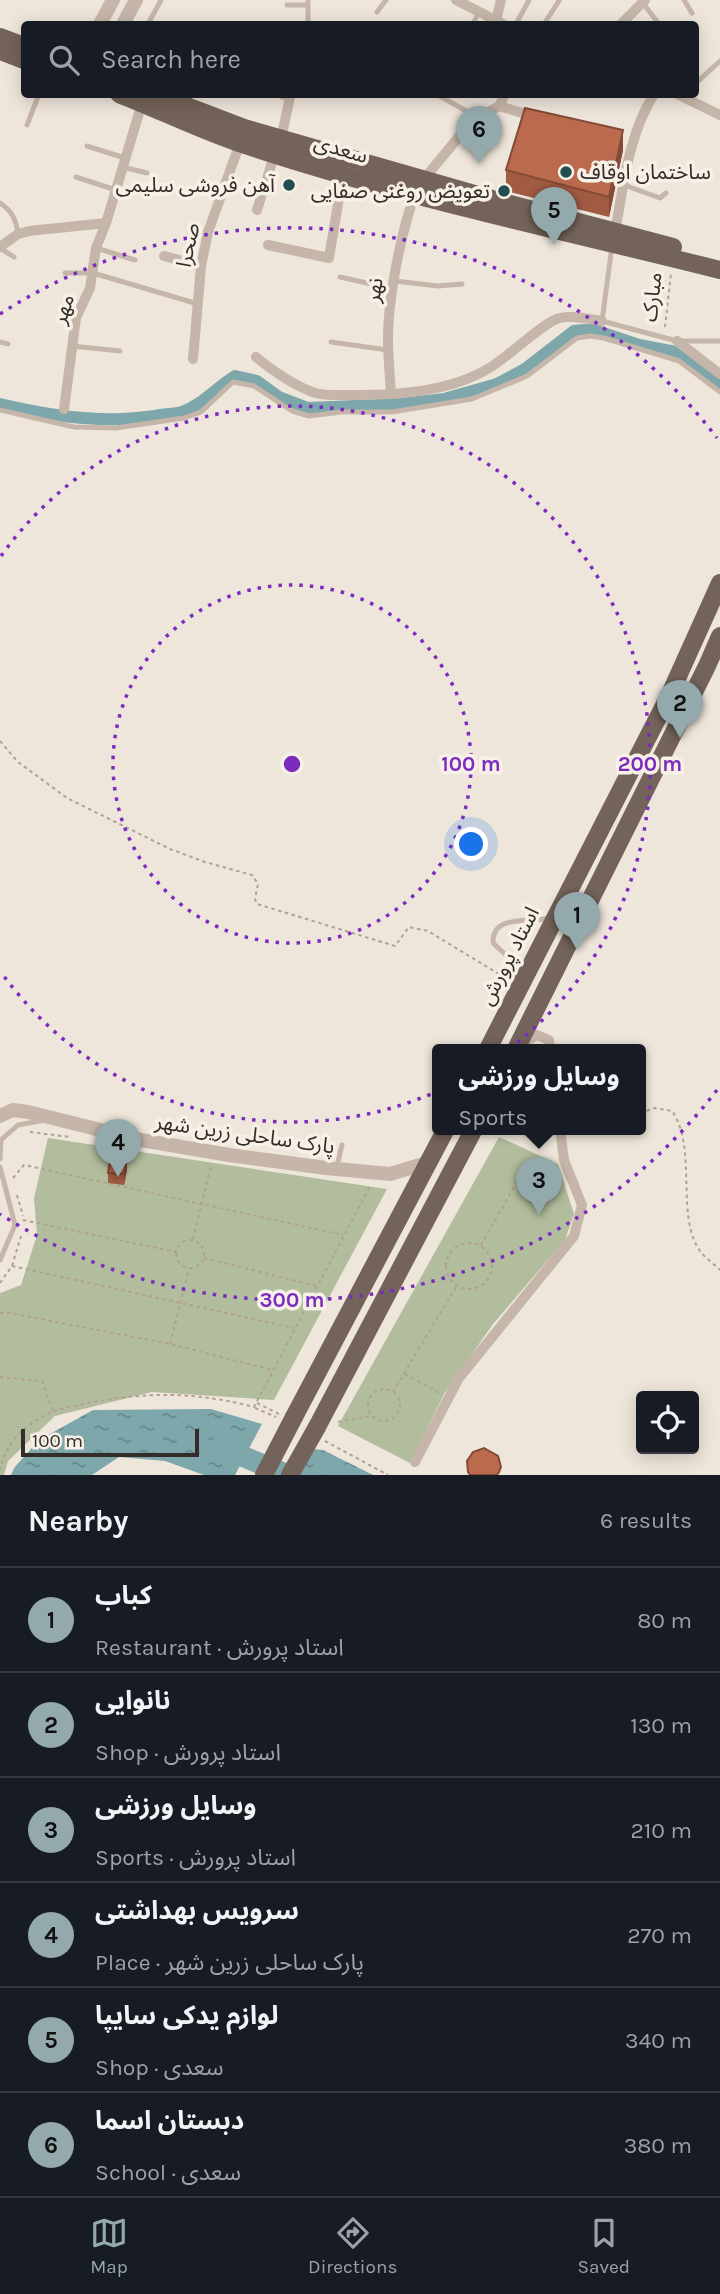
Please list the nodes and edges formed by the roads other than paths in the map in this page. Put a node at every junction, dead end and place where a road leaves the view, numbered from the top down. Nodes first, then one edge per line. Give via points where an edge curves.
1 (113, 0) edge
2 (136, 0) edge
3 (161, 0) edge
4 (386, 0) edge
5 (456, 0) edge
6 (501, 0) edge
7 (529, 0) edge
8 (684, 0) edge
9 (559, 1) edge
10 (643, 1) edge
11 (308, 3) edge
12 (287, 5) dead end
13 (377, 12) dead end
14 (479, 12) junction
15 (692, 13) dead end
16 (102, 21) edge
17 (125, 21) edge
18 (150, 21) edge
19 (308, 21) edge
20 (474, 21) edge
21 (496, 21) edge
22 (500, 21) edge
23 (518, 21) edge
24 (546, 21) edge
25 (624, 21) edge
26 (657, 21) edge
27 (0, 37) edge
28 (21, 45) edge
29 (0, 51) edge
30 (21, 59) edge
31 (720, 61) edge
32 (699, 79) edge
33 (37, 98) edge
34 (155, 98) edge
35 (157, 98) edge
36 (158, 98) edge
37 (290, 98) edge
38 (443, 98) edge
39 (503, 98) edge
40 (651, 98) edge
41 (686, 98) edge
42 (499, 106) junction
43 (720, 115) edge
44 (478, 118) junction
45 (552, 121) edge
46 (27, 125) dead end
47 (618, 140) edge
48 (240, 143) junction
49 (631, 143) junction
50 (87, 146) dead end
51 (278, 146) junction
52 (123, 162) junction
53 (148, 173) dead end
54 (343, 174) junction
55 (76, 177) dead end
56 (624, 185) junction
57 (419, 186) junction
58 (116, 190) junction
59 (666, 192) dead end
60 (0, 203) edge
61 (257, 210) dead end
62 (106, 223) junction
63 (18, 234) junction
64 (614, 238) junction
65 (268, 245) dead end
66 (0, 248) edge
67 (96, 248) junction
68 (164, 256) dead end
69 (14, 257) dead end
70 (720, 259) edge
71 (135, 260) dead end
72 (201, 266) junction
73 (720, 270) edge
74 (65, 273) dead end
75 (93, 273) junction
76 (340, 277) dead end
77 (462, 284) dead end
78 (394, 285) junction
79 (198, 304) junction
80 (602, 321) junction
81 (677, 341) junction
82 (720, 341) edge
83 (0, 342) edge
84 (331, 342) dead end
85 (8, 344) dead end
86 (72, 346) junction
87 (388, 350) junction
88 (120, 351) dead end
89 (256, 356) dead end
90 (193, 359) dead end
91 (720, 374) edge
92 (720, 392) edge
93 (391, 394) junction
94 (64, 409) dead end
95 (0, 410) edge
96 (720, 583) edge
97 (720, 636) edge
98 (687, 657) junction
99 (708, 666) junction
100 (555, 917) junction
101 (519, 987) junction
102 (534, 1013) junction
103 (537, 1035) junction
104 (490, 1044) edge
105 (518, 1044) edge
106 (522, 1044) edge
107 (549, 1044) edge
108 (0, 1116) edge
109 (55, 1119) junction
110 (443, 1135) edge
111 (471, 1135) edge
112 (561, 1135) edge
113 (342, 1145) dead end
114 (0, 1159) edge
115 (430, 1162) junction
116 (0, 1167) edge
117 (336, 1169) junction
118 (0, 1260) edge
119 (362, 1291) junction
120 (384, 1302) junction
121 (415, 1462) dead end
122 (264, 1475) edge
123 (290, 1475) edge

1 - 16 street
2 - 17 street
3 - 18 lane
4 - 13 lane
5 - 14 street
6 - 22 street
7 - 23 lane
8 - 15 lane
9 - 24 lane
10 - 25 street
10 - 26 lane
11 - 12 lane
11 - 19 lane
14 - 20 lane
14 - 21 street
27 - 28 main road
29 - 30 main road
31 - 32 lane
33 - 46 lane
34 - 52 street, مهر
35 - 48 main road, سعدی
36 - 51 main road, سعدی via 244,128
37 - 51 street
38 - 44 lane
39 - 42 street
40 - 49 street
41 - 43 street
42 - 44 street
42 - 45 street
44 - 57 street
47 - 49 street
48 - 51 main road, سعدی
48 - 72 street, صحرا via 208,232
49 - 56 street
50 - 52 lane
51 - 54 main road, سعدی
51 - 57 main road, سعدی
51 - 61 street
52 - 53 lane
52 - 58 street, مهر
54 - 57 main road, سعدی
54 - 65 street via 329,258
55 - 58 lane
56 - 59 lane via 660,198
56 - 64 street
57 - 64 main road, سعدی
57 - 78 street, نهر via 406,219
58 - 62 street, مهر
60 - 63 lane via 11,211
62 - 63 street
62 - 67 street, مهر
63 - 66 street
64 - 70 main road, سعدی
64 - 73 main road, سعدی
64 - 80 lane
66 - 69 lane
67 - 71 lane
67 - 75 street, مهر
68 - 72 street
72 - 79 street, صحرا
74 - 75 lane
75 - 79 lane
75 - 86 street, مهر via 76,318
76 - 78 lane
77 - 78 lane
78 - 87 street, نهر
79 - 90 street, صحرا
80 - 81 lane, مبارک
80 - 93 street via 558,318 490,369 460,382
81 - 82 lane, مبارک
81 - 91 street
83 - 85 lane
84 - 87 lane
86 - 88 lane
86 - 94 street, مهر
87 - 93 street, نهر
89 - 93 street via 275,373 316,393
92 - 95 lane via 679,361 590,336 577,338 527,376 472,399 392,412 309,416 292,411 254,386 233,382 201,412 116,428 74,427
96 - 98 main road, استاد پرورش
97 - 99 main road
98 - 99 main road
98 - 100 main road, استاد پرورش
99 - 102 main road
100 - 101 main road, استاد پرورش
100 - 101 lane via 507,921 493,936 493,943 513,967
101 - 104 main road, استاد پرورش
102 - 103 street
102 - 105 main road
103 - 106 street
103 - 107 street
108 - 109 street, پارک ساحلی زرین شهر via 13,1110
109 - 114 lane, پارک ساحلی زرین شهر via 18,1125 1,1140
109 - 117 street, پارک ساحلی زرین شهر via 141,1140
110 - 115 main road
111 - 120 main road
112 - 121 street via 564,1160 582,1205 574,1236 459,1378
113 - 117 lane
115 - 117 street, پارک ساحلی زرین شهر via 390,1174
115 - 119 main road
116 - 118 lane via 15,1225
119 - 120 main road
119 - 122 main road, bridge
120 - 123 main road, bridge via 324,1425

